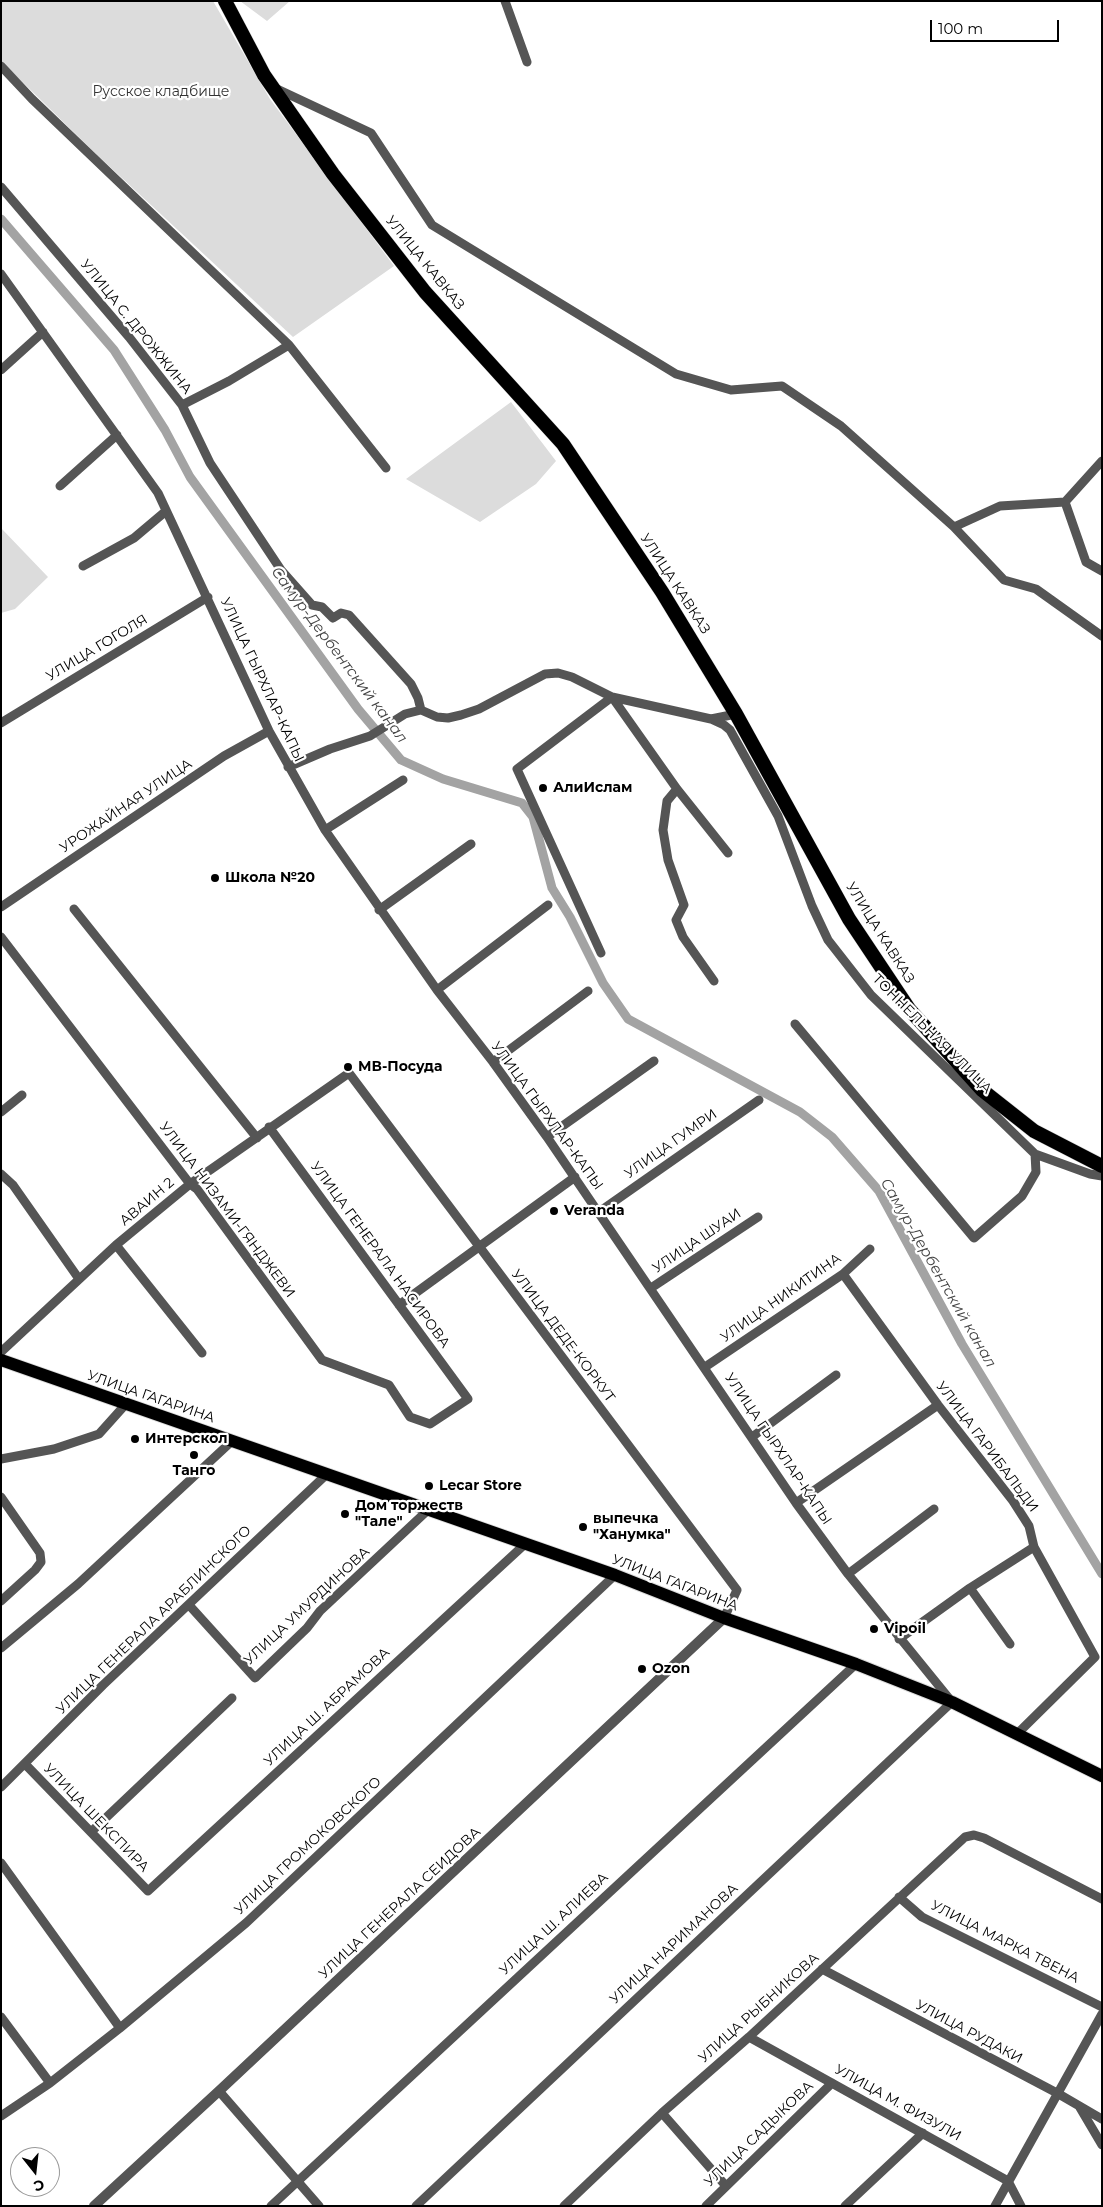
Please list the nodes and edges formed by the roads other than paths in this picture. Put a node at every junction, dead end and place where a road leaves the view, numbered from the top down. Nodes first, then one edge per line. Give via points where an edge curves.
1 (225, 1) edge
2 (505, 1) edge
3 (527, 62) dead end
4 (1, 66) edge
5 (273, 87) junction
6 (1, 187) edge
7 (1, 274) edge
8 (43, 332) junction
9 (289, 345) junction
10 (1, 370) edge
11 (182, 406) junction
12 (117, 436) junction
13 (1102, 461) edge
14 (386, 468) dead end
15 (60, 486) dead end
16 (1065, 502) junction
17 (166, 511) junction
18 (954, 527) junction
19 (83, 566) dead end
20 (1102, 571) edge
21 (208, 597) junction
22 (1102, 635) edge
23 (612, 697) junction
24 (421, 710) junction
25 (736, 714) junction
26 (711, 720) junction
27 (1, 723) edge
28 (269, 731) junction
29 (288, 767) junction
30 (404, 780) dead end
31 (677, 789) junction
32 (325, 830) junction
33 (471, 844) dead end
34 (728, 853) dead end
35 (548, 905) dead end
36 (1, 907) edge
37 (74, 909) dead end
38 (379, 910) junction
39 (1, 937) edge
40 (601, 953) dead end
41 (714, 982) dead end
42 (436, 990) junction
43 (588, 991) dead end
44 (794, 1024) dead end
45 (654, 1061) dead end
46 (492, 1062) junction
47 (349, 1074) joint
48 (22, 1095) dead end
49 (759, 1100) dead end
50 (1, 1112) edge
51 (269, 1128) junction
52 (547, 1137) junction
53 (258, 1138) junction
54 (1035, 1154) junction
55 (1102, 1166) edge
56 (1, 1174) edge
57 (1102, 1176) edge
58 (575, 1177) junction
59 (190, 1184) junction
60 (599, 1212) junction
61 (758, 1217) dead end
62 (116, 1245) junction
63 (479, 1247) junction
64 (870, 1249) dead end
65 (843, 1274) junction
66 (79, 1279) junction
67 (651, 1288) junction
68 (399, 1305) junction
69 (1, 1352) edge
70 (202, 1353) dead end
71 (1, 1360) edge
72 (705, 1367) junction
73 (836, 1375) dead end
74 (468, 1399) joint
75 (125, 1405) junction
76 (938, 1405) junction
77 (752, 1437) junction
78 (232, 1441) junction
79 (1, 1459) edge
80 (327, 1474) junction
81 (1, 1497) edge
82 (796, 1503) junction
83 (934, 1509) dead end
84 (428, 1510) junction
85 (524, 1545) junction
86 (1034, 1547) junction
87 (848, 1574) junction
88 (615, 1575) junction
89 (970, 1588) junction
90 (1, 1601) edge
91 (189, 1605) junction
92 (724, 1618) junction
93 (899, 1639) junction
94 (1010, 1644) dead end
95 (1, 1648) edge
96 (856, 1664) junction
97 (232, 1698) dead end
98 (952, 1702) junction
99 (1017, 1734) junction
100 (25, 1764) junction
101 (1102, 1776) edge
102 (1, 1787) edge
103 (92, 1831) junction
104 (1, 1863) edge
105 (148, 1890) joint
106 (898, 1897) junction
107 (1102, 1899) edge
108 (822, 1970) junction
109 (1102, 2006) edge
110 (1102, 2014) edge
111 (1, 2017) edge
112 (120, 2028) junction
113 (749, 2037) junction
114 (50, 2083) junction
115 (832, 2083) junction
116 (219, 2091) junction
117 (1057, 2093) junction
118 (1079, 2106) junction
119 (662, 2113) junction
120 (1, 2116) edge
121 (1102, 2119) edge
122 (923, 2133) junction
123 (1102, 2145) edge
124 (296, 2180) junction
125 (1008, 2181) junction
126 (726, 2186) junction
127 (94, 2206) edge
128 (271, 2206) edge
129 (319, 2206) edge
130 (416, 2206) edge
131 (564, 2206) edge
132 (706, 2206) edge
133 (845, 2206) edge
134 (995, 2206) edge
135 (1021, 2206) edge

1 - 5 highway, УЛИЦА КАВКАЗ
2 - 3 street
4 - 9 street
5 - 18 street via 372,133 432,225 676,374 731,390 782,386 841,426
5 - 25 highway, УЛИЦА КАВКАЗ via 424,292 563,444 662,592
6 - 11 street, УЛИЦА С. ДРОЖЖИНА via 129,337
7 - 8 street
8 - 10 street
8 - 12 street
9 - 11 street
9 - 14 street
11 - 24 street, УЛИЦА С. ДРОЖЖИНА via 210,463 281,570 312,605 322,607 333,618 340,613 349,615 411,684
12 - 15 street
12 - 17 street via 158,493
13 - 16 street
16 - 18 street via 1000,506
16 - 20 street via 1086,562
17 - 19 street via 134,538
17 - 21 street
18 - 22 street via 1004,580 1036,590
21 - 27 street, УЛИЦА ГОГОЛЯ
21 - 28 street, УЛИЦА ГЫРХЛАР-КАПЫ
23 - 24 street, ТОННЕЛЬНАЯ УЛИЦА via 558,673 545,674 461,716 437,717
23 - 26 street, ТОННЕЛЬНАЯ УЛИЦА
23 - 31 street
23 - 40 street via 517,769
24 - 29 street via 391,721 370,736
25 - 26 street
25 - 55 highway, УЛИЦА КАВКАЗ via 849,919 909,1009 982,1090 1034,1131
26 - 54 street, ТОННЕЛЬНАЯ УЛИЦА via 730,730 778,816 828,940 871,995
28 - 29 street, УЛИЦА ГЫРХЛАР-КАПЫ
28 - 36 street, УРОЖАЙНАЯ УЛИЦА via 224,756
29 - 32 street, УЛИЦА ГЫРХЛАР-КАПЫ
30 - 32 street
31 - 34 street
31 - 41 street via 667,801 662,830 668,860 684,905 676,920 683,937
32 - 38 street, УЛИЦА ГЫРХЛАР-КАПЫ
33 - 38 street
35 - 42 street
37 - 53 street
38 - 42 street, УЛИЦА ГЫРХЛАР-КАПЫ
39 - 59 street, УЛИЦА НИЗАМИ-ГЯНДЖЕВИ
42 - 46 street, УЛИЦА ГЫРХЛАР-КАПЫ
43 - 46 street
44 - 54 street via 974,1238 1022,1196 1036,1172
45 - 52 street
46 - 52 street, УЛИЦА ГЫРХЛАР-КАПЫ
47 - 51 street, АВАИН 2
47 - 63 street, УЛИЦА ДЕДЕ-КОРКУТ
48 - 50 street
49 - 60 street, УЛИЦА ГУМРИ
51 - 53 street, АВАИН 2
51 - 68 street, УЛИЦА ГЕНЕРАЛА НАСИРОВА
52 - 58 street, УЛИЦА ГЫРХЛАР-КАПЫ
53 - 59 street, АВАИН 2
54 - 57 street
56 - 66 street via 13,1185
58 - 60 street, УЛИЦА ГЫРХЛАР-КАПЫ
58 - 63 street
59 - 62 street, АВАИН 2
59 - 74 street, УЛИЦА НИЗАМИ-ГЯНДЖЕВИ via 197,1189 322,1360 389,1385 410,1417 430,1424
60 - 67 street, УЛИЦА ГЫРХЛАР-КАПЫ
61 - 67 street, УЛИЦА ШУАИ
62 - 66 street, АВАИН 2
62 - 70 street
63 - 68 street
63 - 92 street, УЛИЦА ДЕДЕ-КОРКУТ via 737,1590
64 - 65 street, УЛИЦА НИКИТИНА
65 - 72 street, УЛИЦА НИКИТИНА
65 - 76 street, УЛИЦА ГАРИБАЛЬДИ
66 - 69 street, АВАИН 2
67 - 72 street, УЛИЦА ГЫРХЛАР-КАПЫ
68 - 74 street, УЛИЦА ГЕНЕРАЛА НАСИРОВА
71 - 75 main road, УЛИЦА ГАГАРИНА
72 - 77 street, УЛИЦА ГЫРХЛАР-КАПЫ
73 - 77 street
75 - 78 main road, УЛИЦА ГАГАРИНА
75 - 79 street via 99,1434 54,1449
76 - 82 street
76 - 86 street, УЛИЦА ГАРИБАЛЬДИ via 1013,1501 1029,1526
77 - 82 street, УЛИЦА ГЫРХЛАР-КАПЫ
78 - 80 main road, УЛИЦА ГАГАРИНА
78 - 95 street via 78,1584
80 - 84 main road, УЛИЦА ГАГАРИНА
80 - 91 street, УЛИЦА ГЕНЕРАЛА АРАБЛИНСКОГО
81 - 90 street via 40,1553 41,1562
82 - 87 street, УЛИЦА ГЫРХЛАР-КАПЫ
83 - 87 street
84 - 85 main road, УЛИЦА ГАГАРИНА
84 - 91 street, УЛИЦА УМУРДИНОВА via 320,1611 307,1628 255,1678
85 - 88 main road, УЛИЦА ГАГАРИНА
85 - 105 street, УЛИЦА Ш. АБРАМОВА
86 - 89 street
86 - 99 street, УЛИЦА ГАРИБАЛЬДИ via 1095,1658
87 - 93 street, УЛИЦА ГЫРХЛАР-КАПЫ
88 - 92 main road, УЛИЦА ГАГАРИНА
88 - 112 street, УЛИЦА ГРОМОКОВСКОГО via 246,1923
89 - 93 street
89 - 94 street
91 - 100 street, УЛИЦА ГЕНЕРАЛА АРАБЛИНСКОГО
92 - 96 main road, УЛИЦА ГАГАРИНА
92 - 116 street, УЛИЦА ГЕНЕРАЛА СЕИДОВА
93 - 98 street, УЛИЦА ГЫРХЛАР-КАПЫ
96 - 98 main road, УЛИЦА ГАГАРИНА
96 - 124 street, УЛИЦА Ш. АЛИЕВА
97 - 103 street
98 - 99 main road, УЛИЦА ГАГАРИНА
98 - 130 street, УЛИЦА НАРИМАНОВА
99 - 101 main road, УЛИЦА ГАГАРИНА
100 - 102 street, УЛИЦА ГЕНЕРАЛА АРАБЛИНСКОГО
100 - 103 street, УЛИЦА ШЕКСПИРА
103 - 105 street, УЛИЦА ШЕКСПИРА
104 - 112 street
106 - 107 street, УЛИЦА РЫБНИКОВА via 965,1837 974,1835
106 - 108 street, УЛИЦА РЫБНИКОВА
106 - 109 street, УЛИЦА МАРКА ТВЕНА via 922,1917
108 - 113 street, УЛИЦА РЫБНИКОВА
108 - 117 street, УЛИЦА РУДАКИ
110 - 117 street
111 - 114 street
112 - 114 street, УЛИЦА ГРОМОКОВСКОГО
113 - 115 street, УЛИЦА М. ФИЗУЛИ
113 - 119 street, УЛИЦА РЫБНИКОВА
114 - 120 street, УЛИЦА ГРОМОКОВСКОГО
115 - 122 street, УЛИЦА М. ФИЗУЛИ
115 - 126 street, УЛИЦА САДЫКОВА
116 - 124 street
116 - 127 street, УЛИЦА ГЕНЕРАЛА СЕИДОВА
117 - 118 street, УЛИЦА РУДАКИ
117 - 125 street
118 - 121 street, УЛИЦА РУДАКИ
118 - 123 street
119 - 126 street
119 - 131 street, УЛИЦА РЫБНИКОВА
122 - 125 street, УЛИЦА М. ФИЗУЛИ
122 - 133 street
124 - 128 street, УЛИЦА Ш. АЛИЕВА
124 - 129 street
125 - 134 street
125 - 135 street
126 - 132 street, УЛИЦА САДЫКОВА

